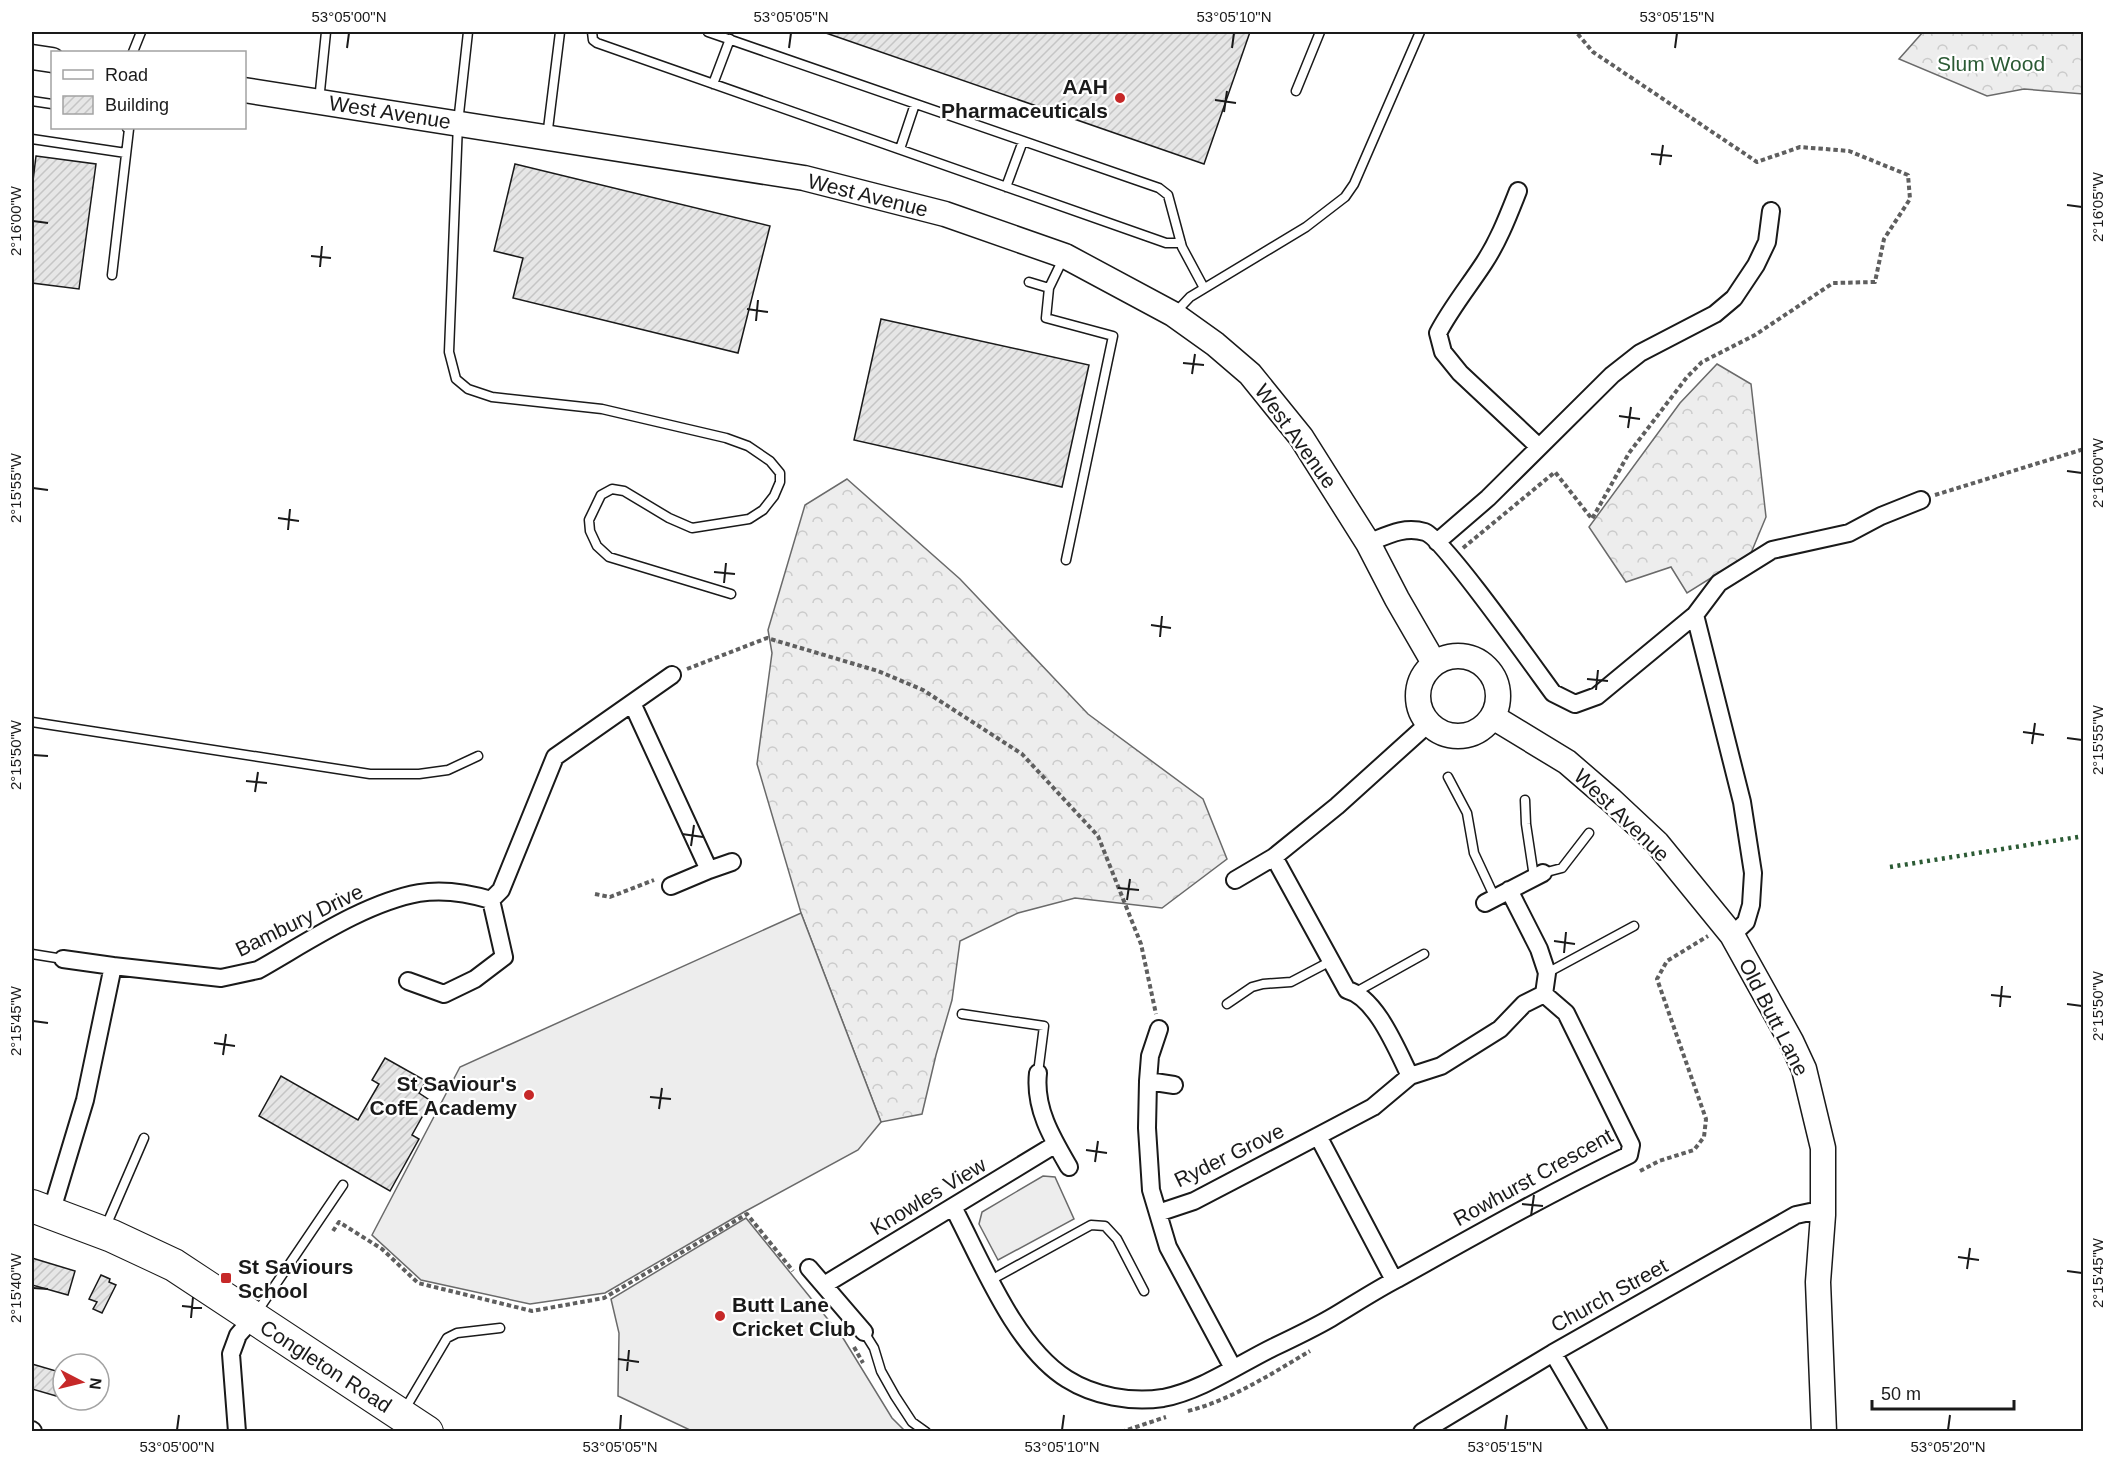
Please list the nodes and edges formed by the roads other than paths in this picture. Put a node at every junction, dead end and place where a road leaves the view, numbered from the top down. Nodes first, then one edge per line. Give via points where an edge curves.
1 (326, 32) edge
2 (468, 32) edge
3 (560, 32) edge
4 (592, 32) edge
5 (708, 32) edge
6 (1320, 32) edge
7 (1420, 32) edge
8 (139, 33) edge
9 (729, 39) junction
10 (133, 51) edge
11 (712, 84) junction
12 (246, 90) edge
13 (1296, 92) dead end
14 (32, 101) edge
15 (319, 101) junction
16 (51, 104) edge
17 (915, 104) junction
18 (458, 123) junction
19 (129, 129) edge
20 (547, 137) junction
21 (32, 139) edge
22 (1023, 141) junction
23 (900, 149) junction
24 (126, 153) junction
25 (1006, 187) junction
26 (1518, 191) dead end
27 (1771, 211) dead end
28 (1181, 243) junction
29 (1065, 256) junction
30 (112, 275) dead end
31 (1029, 282) dead end
32 (1049, 288) junction
33 (1204, 288) junction
34 (1173, 314) junction
35 (1539, 447) junction
36 (1922, 500) road end
37 (1437, 542) junction
38 (1368, 543) junction
39 (1066, 560) dead end
40 (731, 594) dead end
41 (1695, 615) junction
42 (1434, 663) junction
43 (672, 675) road end
44 (632, 703) junction
45 (1493, 717) junction
46 (32, 722) edge
47 (1429, 723) junction
48 (478, 756) dead end
49 (1448, 777) dead end
50 (1525, 800) dead end
51 (1589, 833) dead end
52 (1274, 857) junction
53 (732, 862) dead end
54 (709, 870) junction
55 (1538, 875) junction
56 (1235, 880) dead end
57 (671, 886) road end
58 (1496, 897) junction
59 (491, 900) junction
60 (1635, 926) dead end
61 (1732, 935) junction
62 (32, 954) edge
63 (1424, 954) dead end
64 (63, 958) joint
65 (1331, 961) junction
66 (113, 966) junction
67 (1546, 973) junction
68 (408, 981) dead end
69 (1356, 992) junction
70 (1544, 994) junction
71 (1227, 1004) dead end
72 (962, 1014) dead end
73 (1159, 1029) road end
74 (1038, 1073) joint
75 (1410, 1076) junction
76 (1148, 1081) junction
77 (1174, 1085) dead end
78 (1318, 1136) junction
79 (144, 1138) dead end
80 (1056, 1144) junction
81 (1069, 1167) dead end
82 (343, 1185) dead end
83 (953, 1207) junction
84 (41, 1209) edge
85 (1158, 1212) junction
86 (1823, 1215) junction
87 (103, 1232) junction
88 (802, 1270) road end
89 (991, 1280) junction
90 (1394, 1280) junction
91 (824, 1285) junction
92 (1144, 1292) dead end
93 (253, 1318) junction
94 (500, 1328) dead end
95 (857, 1336) joint
96 (1553, 1353) junction
97 (1233, 1368) junction
98 (402, 1415) junction
99 (237, 1431) edge
100 (428, 1431) edge
101 (926, 1431) edge
102 (1422, 1431) edge
103 (1599, 1431) edge
104 (1824, 1431) edge

1 - 15 lane
2 - 18 lane
3 - 20 lane
4 - 11 lane via 597,43
5 - 9 lane
6 - 13 lane
7 - 33 lane via 1345,197 1306,227
8 - 10 lane
9 - 11 lane
9 - 17 lane
11 - 23 lane
12 - 15 street, West Avenue
14 - 16 lane
15 - 18 street, West Avenue
17 - 22 lane
17 - 23 lane
18 - 20 street, West Avenue
18 - 40 lane via 449,352 456,379 468,389 492,397 602,409 726,438 748,446 770,461 780,472 780,482 764,510 749,519 692,528 624,491 612,489 601,495 590,520 597,546 609,557
19 - 24 lane
20 - 29 street, West Avenue via 804,178 945,214
21 - 24 lane
22 - 25 lane
22 - 28 lane via 1159,188 1168,195
23 - 25 lane
24 - 30 lane
25 - 28 lane via 1166,243
26 - 35 street via 1503,230 1438,333 1443,352 1460,373
27 - 35 street via 1767,242 1734,298 1715,314 1640,352
28 - 33 lane
29 - 32 lane
29 - 34 street, West Avenue
31 - 32 lane
32 - 39 lane via 1046,318 1113,336
33 - 34 lane
34 - 38 street, West Avenue via 1250,374 1302,437
35 - 37 street
36 - 41 street via 1849,533 1772,550 1719,583
37 - 38 street via 1428,532 1404,529
37 - 41 street via 1553,693 1575,704 1597,696
38 - 42 street, West Avenue
41 - 61 street, Old Butt Lane via 1742,802 1753,873 1746,922
42 - 45 street via 1447,657 1467,656 1485,666 1497,682 1498,700
42 - 47 street via 1422,679 1418,700
43 - 44 street
44 - 54 street
44 - 59 street via 555,757 501,890
45 - 47 street via 1468,735 1446,734
45 - 61 street, West Avenue via 1567,762 1611,800 1657,843
46 - 48 lane via 370,774 411,775 448,770
47 - 52 street
49 - 58 lane via 1467,813 1474,853
50 - 55 lane via 1526,824
51 - 55 lane via 1562,868
52 - 56 street
52 - 65 street
53 - 54 street
54 - 57 street
55 - 58 street
58 - 67 street via 1539,950
59 - 66 street, Bambury Drive via 466,892 419,893 366,910 258,970 240,975 220,978
59 - 68 street via 504,957 475,979 444,994
60 - 67 lane
61 - 86 street, Old Butt Lane via 1804,1069 1823,1148
62 - 64 lane
63 - 69 lane
64 - 66 street, Bambury Drive
65 - 69 street via 1347,990
65 - 71 lane via 1291,982 1252,987
66 - 84 street via 85,1100
67 - 70 street
69 - 75 street via 1379,1017
70 - 75 street via 1524,1004 1500,1029 1441,1066
70 - 90 street, Rowhurst Crescent via 1566,1013 1631,1145 1629,1155 1557,1189
72 - 74 lane via 1044,1026
73 - 76 street, Ryder Grove via 1150,1056
74 - 80 street via 1036,1088 1041,1111
75 - 78 street via 1373,1107
76 - 77 street
76 - 85 street, Ryder Grove via 1151,1190
78 - 85 street, Ryder Grove via 1194,1201
78 - 90 street
79 - 87 lane
80 - 81 street
80 - 83 street, Knowles View
82 - 93 lane
83 - 89 street, Rowhurst Crescent
83 - 91 street, Knowles View
84 - 87 highway, Congleton Road
85 - 97 street, Ryder Grove via 1168,1246
86 - 96 street, Church Street via 1796,1215
86 - 104 street, Old Butt Lane via 1818,1282
87 - 93 highway, Congleton Road via 174,1265
88 - 91 street
89 - 92 lane via 1091,1225 1105,1226 1117,1239
89 - 97 street, Rowhurst Crescent via 1015,1325 1048,1365 1093,1392 1129,1399 1163,1398 1202,1386
90 - 97 street, Rowhurst Crescent via 1328,1320
91 - 95 street
93 - 98 highway, Congleton Road
93 - 99 street via 238,1335 231,1354
94 - 98 lane via 457,1333 447,1338
95 - 101 lane via 874,1348 895,1396 912,1422
96 - 102 street, Church Street
96 - 103 street
98 - 100 highway, Congleton Road

